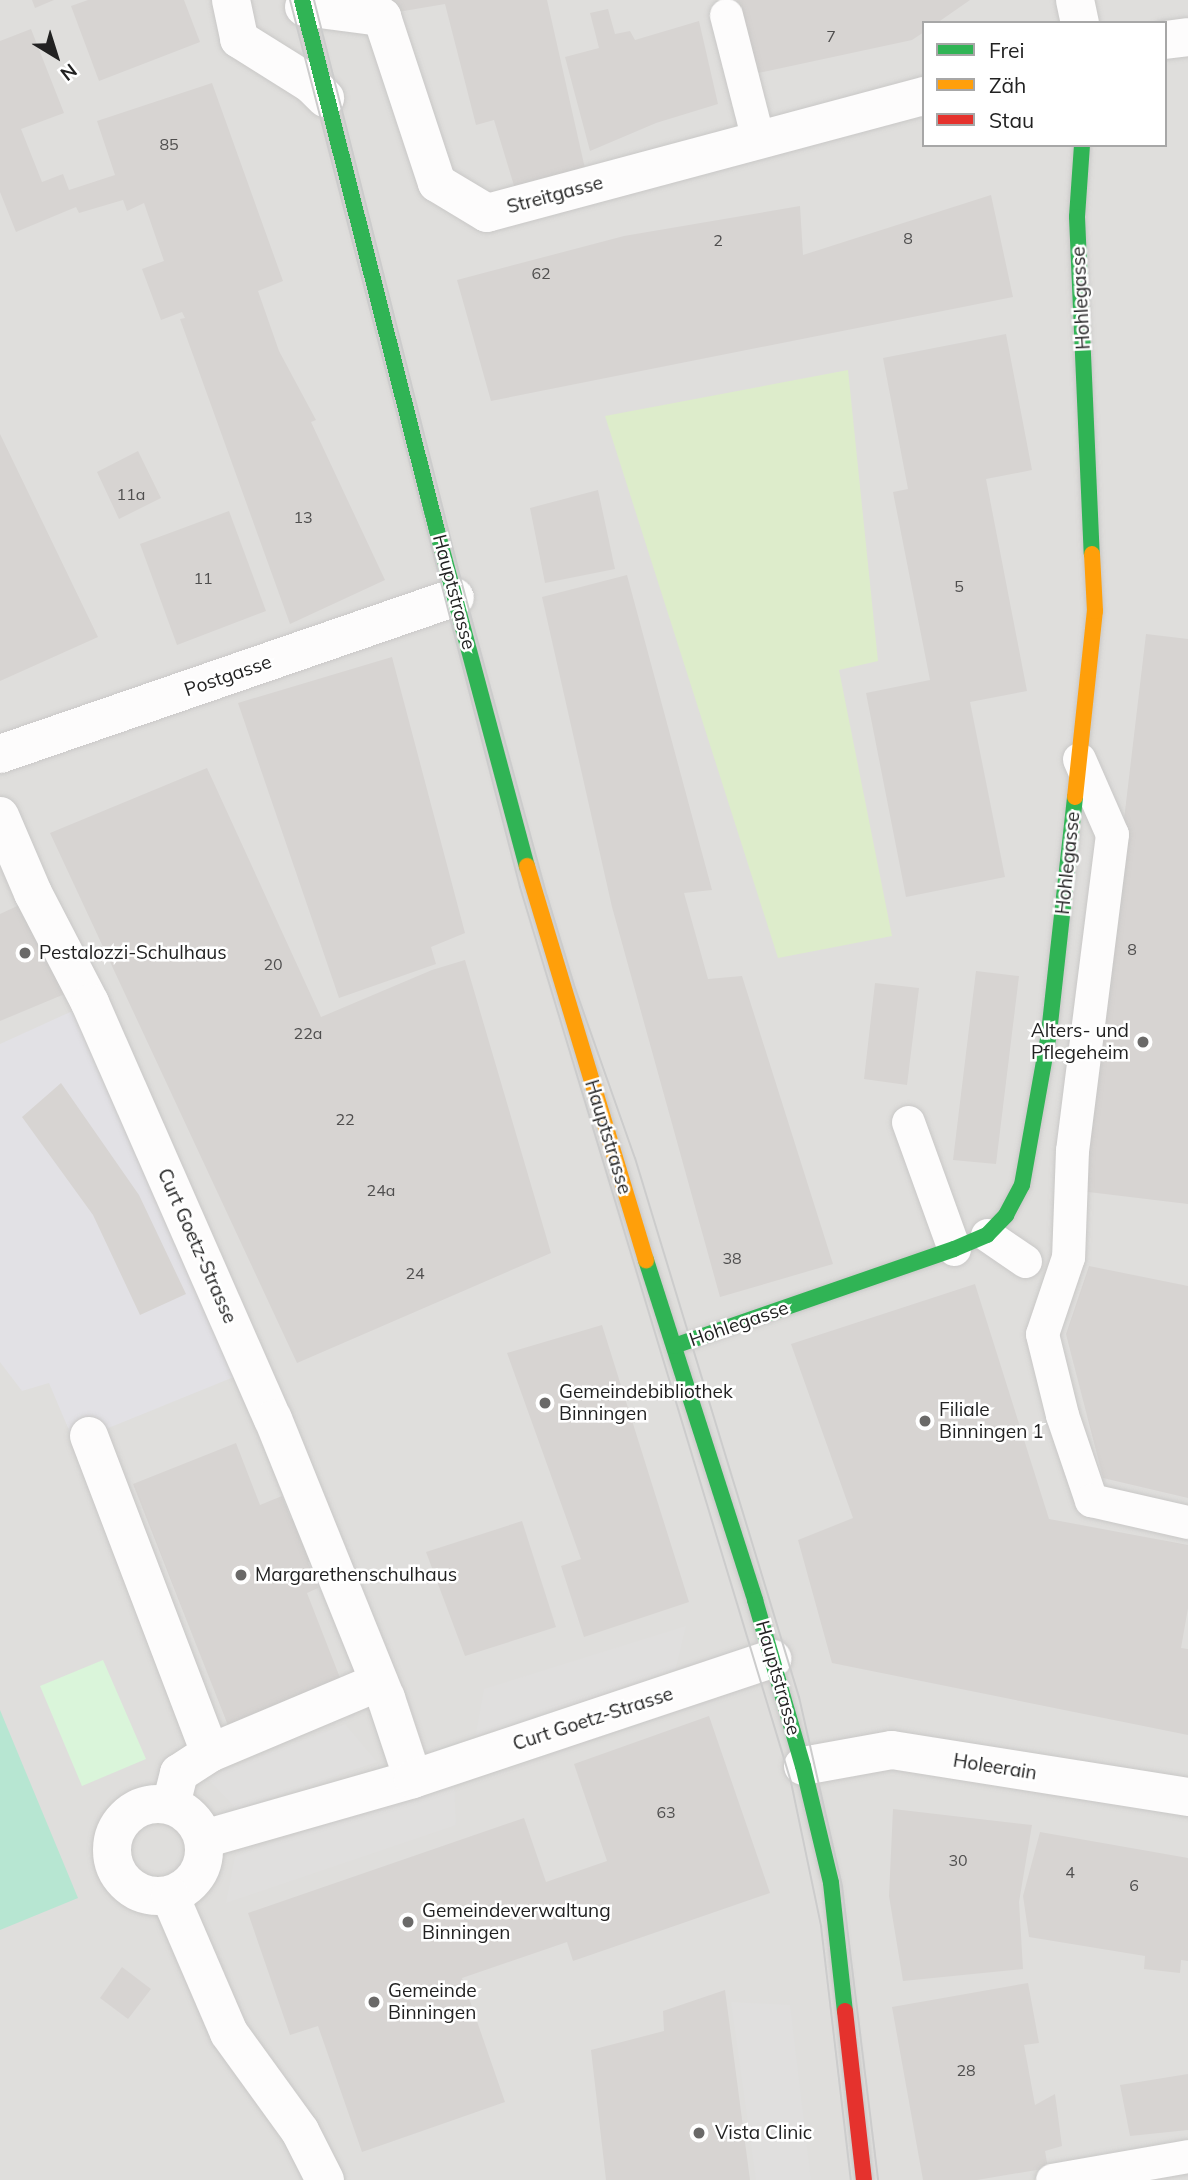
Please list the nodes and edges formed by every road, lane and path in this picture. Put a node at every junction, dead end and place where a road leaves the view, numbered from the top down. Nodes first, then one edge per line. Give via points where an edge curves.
1 (231, 0) edge
2 (1075, 0) edge
3 (303, 3) edge
4 (726, 15) dead end
5 (1080, 21) edge
6 (1188, 37) edge
7 (1167, 40) edge
8 (922, 97) edge
9 (325, 98) junction
10 (758, 140) junction
11 (1082, 147) edge
12 (455, 597) junction
13 (0, 754) edge
14 (1079, 759) junction
15 (0, 816) edge
16 (908, 1122) dead end
17 (987, 1235) junction
18 (954, 1249) junction
19 (1025, 1261) dead end
20 (674, 1346) junction
21 (89, 1436) dead end
22 (1188, 1522) edge
23 (772, 1659) junction
24 (379, 1682) junction
25 (210, 1753) junction
26 (803, 1766) junction
27 (413, 1779) junction
28 (1188, 1797) edge
29 (172, 1805) junction
30 (204, 1839) junction
31 (170, 1896) junction
32 (1188, 2156) edge
33 (326, 2180) edge
34 (864, 2180) edge
35 (1052, 2180) edge

1 - 9 street via 239,39 311,84
2 - 5 street
3 - 9 main road, Hauptstrasse
3 - 10 street, Streitgasse via 382,18 437,183 487,213
4 - 10 lane
6 - 7 street
8 - 10 street, Streitgasse
9 - 12 main road, Hauptstrasse
11 - 14 main road, Hohlegasse via 1077,216 1095,611
12 - 13 street, Postgasse
12 - 20 main road, Hauptstrasse via 547,939
14 - 17 main road, Hohlegasse via 1049,1033 1023,1185 1006,1215
14 - 22 lane via 1112,834 1072,1150 1068,1257 1042,1334 1062,1415 1091,1500
15 - 24 street, Curt Goetz-Strasse via 33,893 90,1003 251,1370
16 - 18 lane
17 - 18 main road, Hohlegasse
17 - 19 lane
18 - 20 main road, Hohlegasse
20 - 23 main road, Hauptstrasse
21 - 25 street
23 - 26 main road, Hauptstrasse
23 - 27 street, Curt Goetz-Strasse
24 - 25 street
24 - 27 street, Curt Goetz-Strasse
25 - 29 street via 179,1773
26 - 28 street, Holeerain via 892,1750
26 - 34 main road, Hauptstrasse via 831,1883
27 - 30 street, Curt Goetz-Strasse
29 - 30 street via 192,1817
29 - 31 street via 152,1803 133,1810 119,1824 112,1842 113,1862 122,1880 143,1895
30 - 31 street via 204,1863 191,1884
31 - 33 street via 229,2033 300,2131
32 - 35 lane

